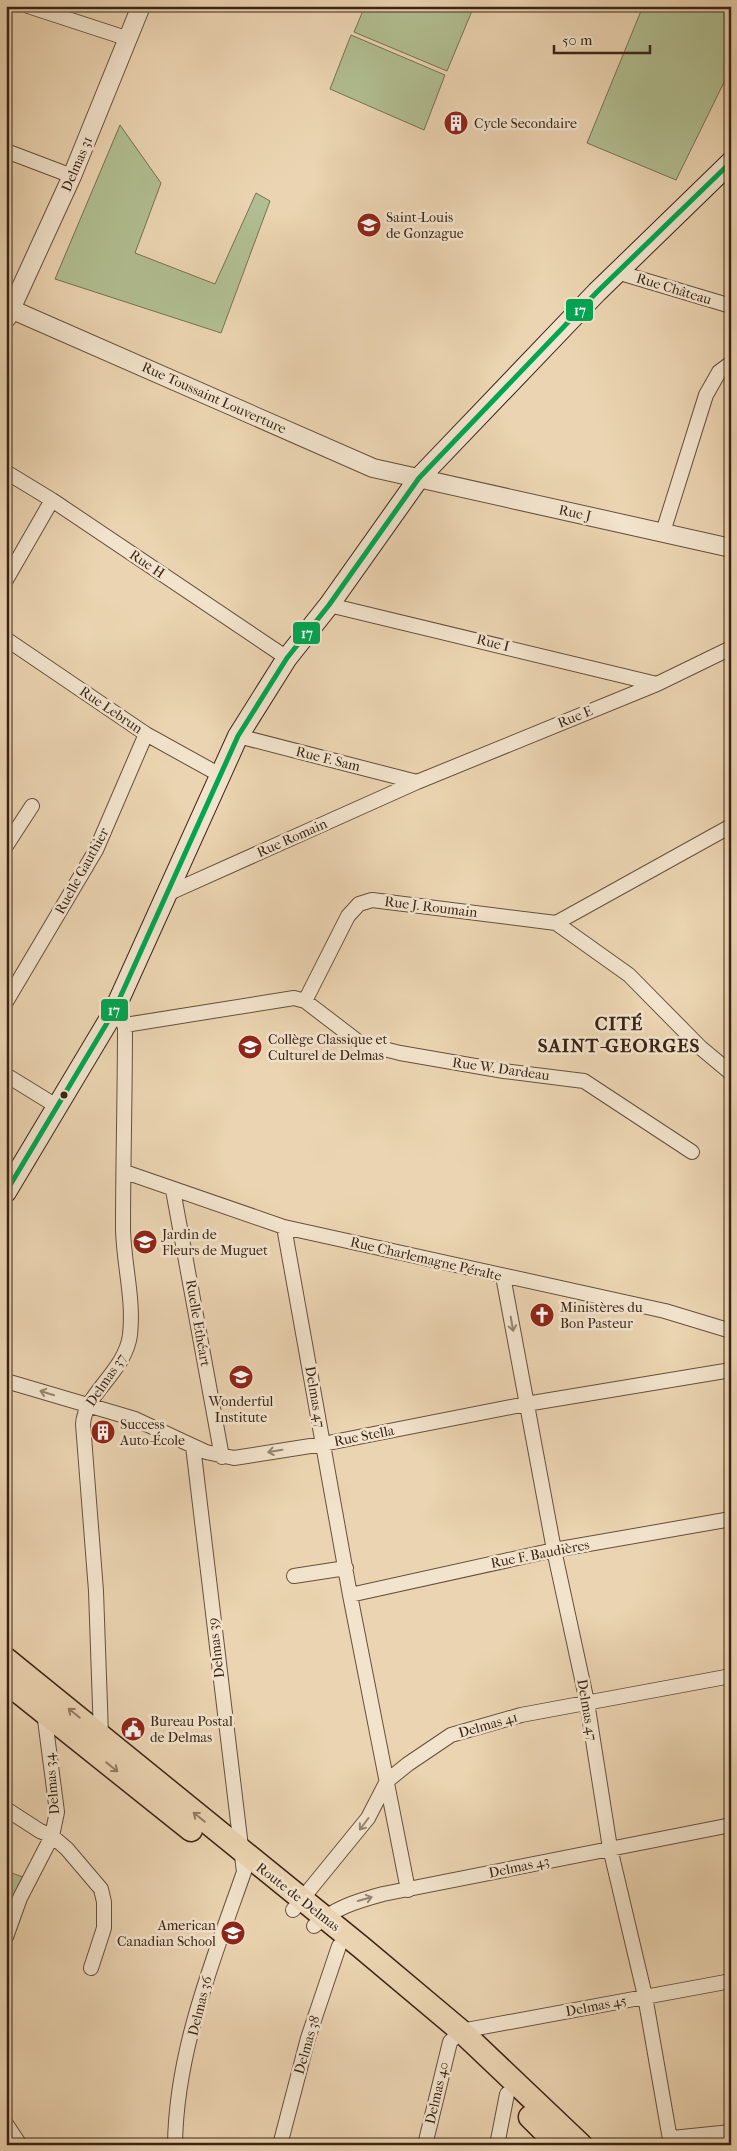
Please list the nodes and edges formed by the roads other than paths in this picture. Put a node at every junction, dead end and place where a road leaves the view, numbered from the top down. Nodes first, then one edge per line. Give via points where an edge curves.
1 (28, 6) edge
2 (141, 6) edge
3 (129, 39) junction
4 (6, 151) edge
5 (731, 162) edge
6 (72, 176) junction
7 (617, 272) junction
8 (731, 306) edge
9 (8, 312) edge
10 (731, 363) edge
11 (6, 472) edge
12 (419, 478) junction
13 (52, 500) junction
14 (663, 532) junction
15 (731, 548) edge
16 (6, 580) edge
17 (329, 605) junction
18 (6, 639) edge
19 (731, 648) edge
20 (287, 658) junction
21 (657, 684) junction
22 (146, 734) junction
23 (238, 736) junction
24 (220, 775) junction
25 (417, 782) junction
26 (32, 806) dead end
27 (731, 826) edge
28 (6, 846) edge
29 (168, 894) junction
30 (556, 923) junction
31 (306, 1001) junction
32 (6, 1002) edge
33 (119, 1019) junction
34 (731, 1073) edge
35 (6, 1074) edge
36 (58, 1107) junction
37 (692, 1152) dead end
38 (125, 1172) junction
39 (173, 1190) junction
40 (6, 1192) edge
41 (284, 1227) junction
42 (504, 1276) junction
43 (731, 1331) edge
44 (731, 1370) edge
45 (6, 1381) edge
46 (526, 1404) junction
47 (88, 1405) junction
48 (323, 1444) junction
49 (193, 1446) junction
50 (222, 1457) junction
51 (731, 1519) edge
52 (554, 1550) junction
53 (346, 1568) junction
54 (294, 1576) dead end
55 (350, 1595) junction
56 (6, 1660) edge
57 (731, 1676) edge
58 (6, 1682) edge
59 (586, 1702) junction
60 (44, 1711) junction
61 (95, 1742) junction
62 (387, 1781) junction
63 (6, 1809) edge
64 (731, 1825) edge
65 (52, 1836) junction
66 (610, 1848) junction
67 (242, 1861) junction
68 (408, 1890) junction
69 (298, 1905) junction
70 (319, 1921) junction
71 (6, 1937) edge
72 (339, 1946) junction
73 (90, 1968) dead end
74 (731, 1981) edge
75 (644, 1996) junction
76 (455, 2036) junction
77 (507, 2094) junction
78 (6, 2124) edge
79 (731, 2132) edge
80 (672, 2141) edge
81 (20, 2145) edge
82 (175, 2145) edge
83 (280, 2145) edge
84 (425, 2145) edge
85 (497, 2145) edge
86 (558, 2145) edge
87 (581, 2145) edge

1 - 3 street
2 - 3 street, Delmas 31
3 - 6 street, Delmas 31 via 113,92
4 - 6 street
5 - 7 main road
6 - 9 street, Delmas 31
7 - 8 street, Rue Château
7 - 12 main road
9 - 12 street, Rue Toussaint Louverture via 373,468
10 - 14 street via 719,372 706,395
11 - 13 street, Rue H
12 - 14 street, Rue J
12 - 17 main road
13 - 16 street
13 - 20 street, Rue H
14 - 15 street, Rue J
17 - 20 main road
17 - 21 street, Rue I
18 - 22 street, Rue Lebrun
19 - 21 street, Rue E
20 - 23 main road
21 - 25 street, Rue E
22 - 24 street, Rue Lebrun
22 - 32 street, Ruelle Gauthier via 96,850
23 - 24 main road
23 - 25 street, Rue F. Sam
24 - 29 main road
25 - 29 street, Rue Romain
26 - 28 street
27 - 30 street
29 - 33 main road
30 - 31 street, Rue J. Roumain via 372,900 359,904 348,916
30 - 34 street via 629,975 701,1048
31 - 33 street via 294,998
31 - 37 street, Rue W. Dardeau via 360,1043 400,1054 584,1081
33 - 36 main road
33 - 38 street, Delmas 37
35 - 36 street
36 - 40 main road
38 - 39 street, Rue Charlemagne Péralte
38 - 47 street, Delmas 37 via 123,1232 131,1292 129,1337 121,1362
39 - 41 street, Rue Charlemagne Péralte
39 - 50 street, Ruelle Ethéart
41 - 42 street, Rue Charlemagne Péralte
41 - 48 street, Delmas 47
42 - 43 street, Rue Charlemagne Péralte via 665,1311
42 -> 46 street, Delmas 47
44 - 46 street, Rue Stella
47 -> 45 street, Rue Stella
46 - 48 street, Rue Stella
46 - 52 street, Delmas 47
47 - 49 street, Rue Stella via 141,1422
47 - 61 street, Delmas 37 via 83,1424 96,1591
48 -> 50 street, Rue Stella via 234,1458
48 - 53 street, Delmas 47
49 - 50 street, Rue Stella
49 - 67 street, Delmas 39
51 - 52 street, Rue F. Baudières
52 - 55 street, Rue F. Baudières
52 - 59 street, Delmas 47
53 - 54 street
53 - 55 street, Delmas 47
55 - 62 street, Delmas 47
61 -> 56 main road, Route de Delmas
57 - 59 street, Delmas 41
58 - 60 main road, Route de Delmas
59 - 62 street, Delmas 41 via 522,1715 451,1735
59 - 66 street, Delmas 47
60 - 61 main road, Route de Delmas
60 - 65 street, Delmas 34 via 58,1812
61 - 67 main road, Route de Delmas
62 - 68 street, Delmas 47
62 -> 69 street, Delmas 41 via 368,1818
63 - 65 street
64 - 66 street, Delmas 43
65 - 71 street, Delmas 34 via 20,1898
65 - 73 street via 83,1866 100,1889 104,1902 104,1928
66 - 68 street, Delmas 43
66 - 75 street, Delmas 47
67 - 69 main road, Route de Delmas
67 - 82 street, Delmas 36 via 225,1929 200,2000 175,2110
70 -> 68 street, Delmas 43 via 359,1901
69 - 70 main road, Route de Delmas
70 - 72 main road, Route de Delmas
70 - 76 main road, Route de Delmas
72 - 76 main road, Route de Delmas
72 - 83 street, Delmas 38 via 308,2038
74 - 75 street, Delmas 45
75 - 76 street, Delmas 45
75 - 80 street, Delmas 47
76 - 77 main road, Route de Delmas
76 - 84 street, Delmas 40
76 - 87 main road, Route de Delmas
77 - 85 street
77 - 86 main road, Route de Delmas
78 - 81 street
79 - 80 street

